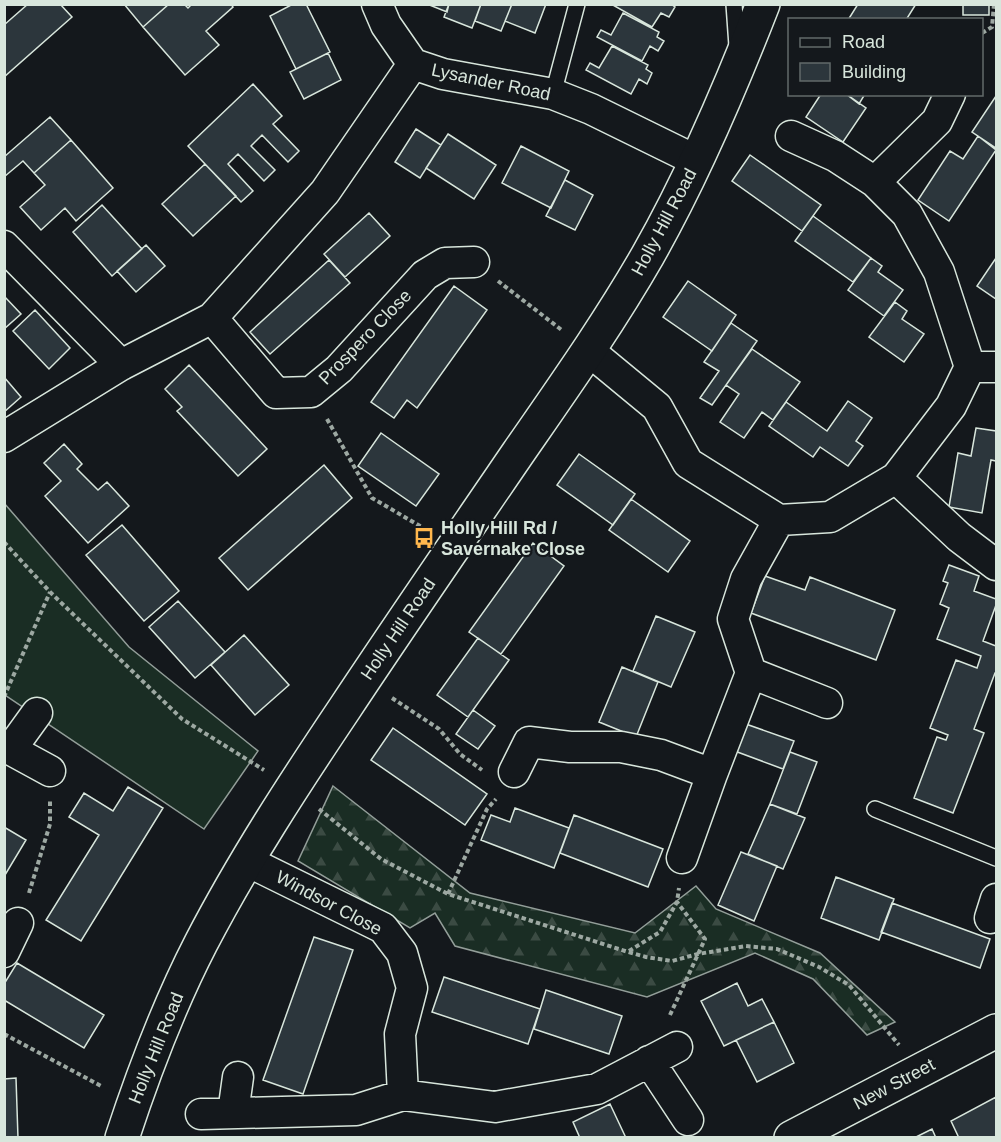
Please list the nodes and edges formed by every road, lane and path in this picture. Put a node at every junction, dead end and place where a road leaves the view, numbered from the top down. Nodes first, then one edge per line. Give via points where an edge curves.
1 (377, 4) edge
2 (577, 4) edge
3 (734, 4) edge
4 (763, 4) edge
5 (994, 4) edge
6 (983, 32) edge
7 (413, 64) junction
8 (739, 67) junction
9 (553, 93) junction
10 (949, 96) edge
11 (791, 136) dead end
12 (697, 161) junction
13 (875, 182) junction
14 (4, 246) edge
15 (474, 262) joint
16 (212, 318) junction
17 (588, 350) junction
18 (121, 365) junction
19 (983, 367) edge
20 (311, 393) junction
21 (4, 437) edge
22 (896, 478) junction
23 (779, 520) junction
24 (4, 542) edge
25 (454, 546) junction
26 (996, 565) edge
27 (50, 592) junction
28 (751, 673) junction
29 (364, 679) junction
30 (4, 697) edge
31 (827, 703) dead end
32 (37, 713) dead end
33 (8, 748) edge
34 (50, 771) joint
35 (712, 774) junction
36 (510, 779) junction
37 (292, 788) junction
38 (875, 809) dead end
39 (682, 858) joint
40 (996, 858) edge
41 (247, 861) junction
42 (448, 894) junction
43 (677, 902) junction
44 (18, 923) joint
45 (4, 952) edge
46 (628, 952) junction
47 (698, 954) junction
48 (996, 1030) edge
49 (4, 1034) edge
50 (677, 1047) joint
51 (649, 1060) junction
52 (921, 1070) junction
53 (238, 1077) dead end
54 (403, 1095) junction
55 (133, 1103) junction
56 (233, 1113) junction
57 (201, 1114) dead end
58 (688, 1120) dead end
59 (122, 1137) edge
60 (791, 1137) edge

1 - 7 street, Lysander Road via 386,25
2 - 9 lane
3 - 8 lane
4 - 8 street, Holly Hill Road
5 - 6 path via 993,27
7 - 9 street, Lysander Road via 443,74
7 - 16 street via 325,192
8 - 12 street, Holly Hill Road
9 - 12 street, Lysander Road
10 - 13 street via 938,121
11 - 13 street via 835,156
12 - 17 street, Holly Hill Road via 648,255
13 - 19 street via 907,214
14 - 18 street
15 - 17 path
15 - 20 street, Prospero Close via 445,263 425,275 339,369
16 - 18 street
16 - 20 street, Prospero Close via 276,393
17 - 23 street via 657,407 688,463
17 - 25 street, Holly Hill Road
18 - 21 street
19 - 22 street
20 - 25 path via 372,498
22 - 23 street via 830,517
22 - 26 street via 959,537
23 - 28 street via 746,579 734,620
24 - 27 path
25 - 29 street, Holly Hill Road
27 - 30 path
27 - 37 path via 182,719
28 - 31 street
28 - 35 street
29 - 36 path via 440,729 460,754
29 - 37 street, Holly Hill Road
32 - 33 street
33 - 34 street
34 - 44 path via 50,824
35 - 36 street via 661,754 621,747 529,742
35 - 39 street
36 - 42 path via 487,809
37 - 41 street, Holly Hill Road
37 - 42 path via 381,859
38 - 40 lane
39 - 43 path
41 - 54 street, Windsor Close via 383,928 402,953 412,988 400,1034
41 - 55 street, Holly Hill Road via 168,1012
42 - 46 path
43 - 46 path via 660,932
43 - 47 path via 705,939
44 - 45 street
46 - 47 path via 672,961
47 - 50 path via 668,1020
47 - 52 path via 746,946 777,949 819,967 849,984
48 - 52 street, New Street
49 - 55 path
50 - 51 street
51 - 54 street via 597,1089 495,1107
51 - 58 street
52 - 60 street, New Street
53 - 56 street
54 - 56 street via 356,1110
55 - 59 street, Holly Hill Road
56 - 57 street

